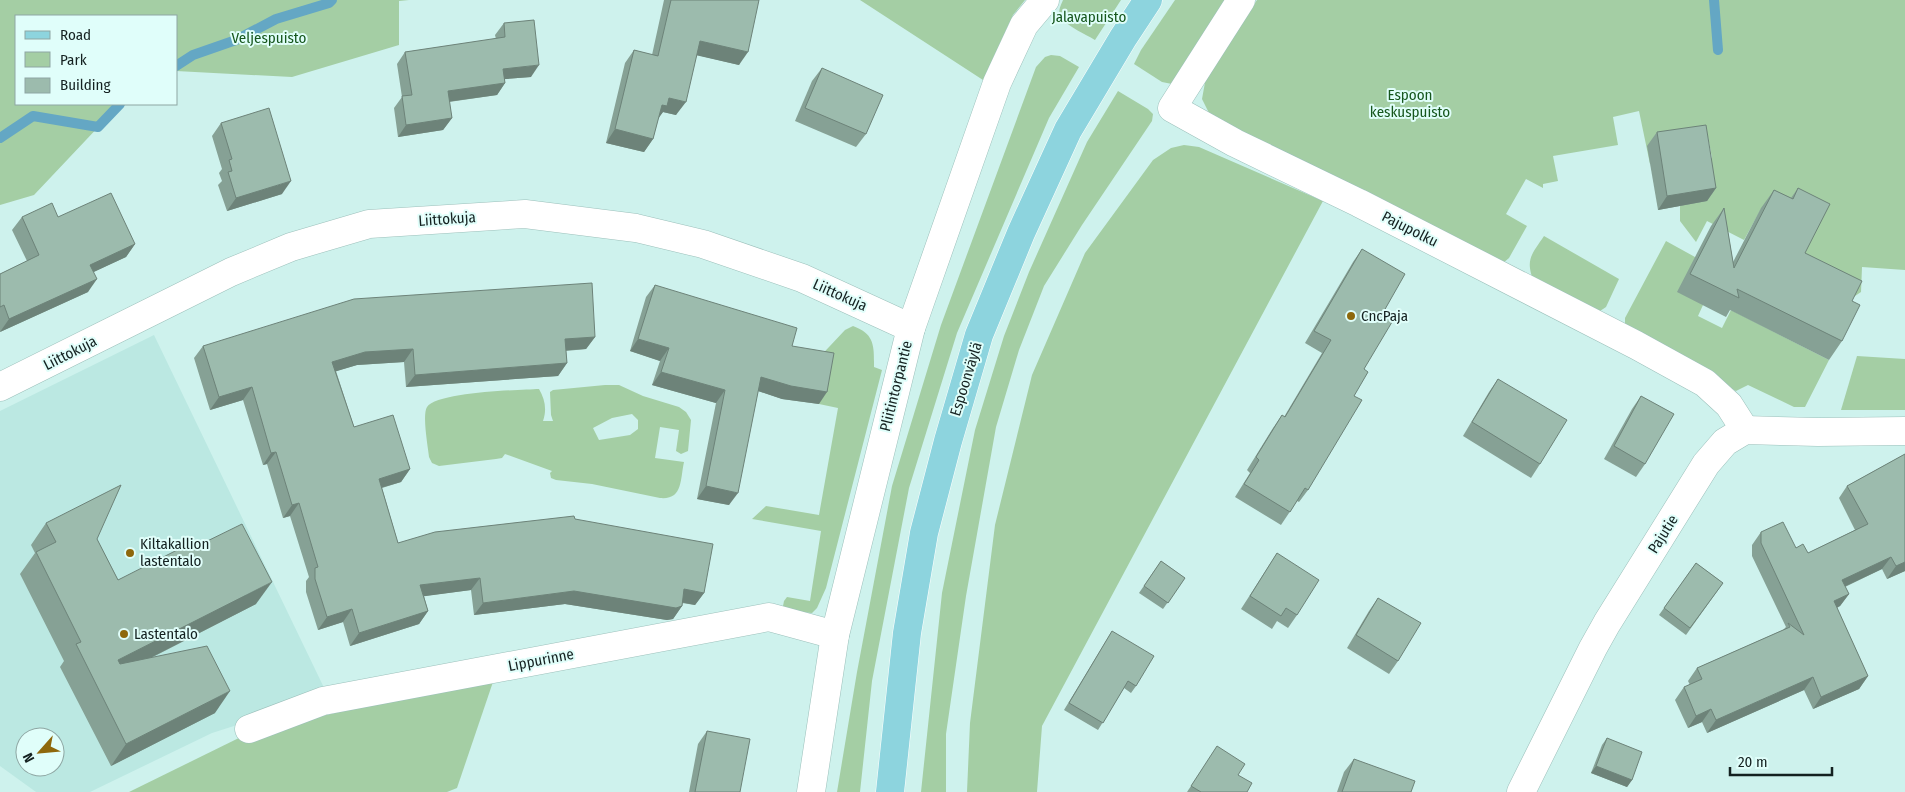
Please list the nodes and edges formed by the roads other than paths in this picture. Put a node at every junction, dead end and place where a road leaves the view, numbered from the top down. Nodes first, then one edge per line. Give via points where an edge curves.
1 (1045, 0) edge
2 (1148, 0) edge
3 (1241, 0) edge
4 (911, 328) junction
5 (0, 387) edge
6 (1745, 430) junction
7 (1905, 431) edge
8 (835, 635) junction
9 (249, 728) dead end
10 (811, 792) edge
11 (890, 792) edge
12 (1521, 792) edge

1 - 4 street, Pliitintorpantie via 1024,25 997,83
2 - 11 main road, Espoonväylä via 1068,130 979,335 924,533 908,624
3 - 6 street, Pajupolku via 1172,108 1705,383 1729,405
4 - 5 street, Liittokuja via 802,278 703,244 636,228 525,214 369,224 291,247 231,272
4 - 8 street, Pliitintorpantie
6 - 7 street
6 - 12 street, Pajutie via 1725,442 1706,464 1607,623
8 - 9 street, Lippurinne via 769,617 324,701
8 - 10 street, Pliitintorpantie

